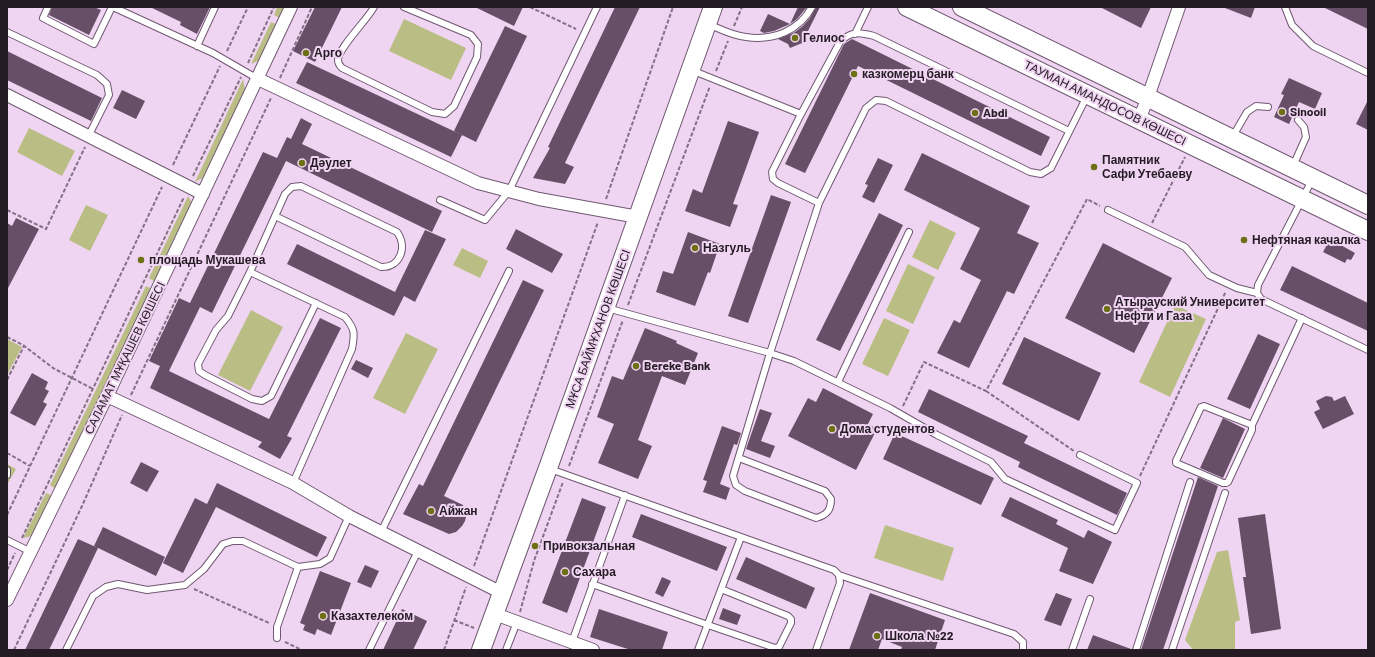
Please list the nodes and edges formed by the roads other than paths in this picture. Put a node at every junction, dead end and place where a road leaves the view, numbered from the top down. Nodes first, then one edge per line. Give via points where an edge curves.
1 (48, 7) edge
2 (112, 7) edge
3 (215, 7) edge
4 (291, 7) edge
5 (374, 7) edge
6 (404, 7) edge
7 (597, 7) edge
8 (713, 7) edge
9 (812, 7) edge
10 (868, 7) edge
11 (907, 7) edge
12 (962, 7) edge
13 (1179, 7) edge
14 (1285, 7) edge
15 (707, 24) junction
16 (7, 32) edge
17 (855, 34) junction
18 (197, 46) junction
19 (690, 69) junction
20 (1368, 73) edge
21 (258, 79) junction
22 (7, 95) edge
23 (1088, 95) junction
24 (1148, 97) junction
25 (1268, 107) dead end
26 (801, 114) junction
27 (1139, 120) junction
28 (1298, 120) dead end
29 (1070, 131) junction
30 (88, 137) junction
31 (1232, 138) junction
32 (1293, 168) junction
33 (1313, 178) junction
34 (509, 191) junction
35 (203, 194) junction
36 (440, 200) dead end
37 (1303, 200) junction
38 (819, 203) junction
39 (1368, 205) edge
40 (1108, 210) road end
41 (275, 216) junction
42 (638, 217) junction
43 (1368, 231) edge
44 (909, 232) dead end
45 (509, 271) dead end
46 (250, 272) junction
47 (1257, 293) junction
48 (316, 304) junction
49 (606, 307) junction
50 (1302, 318) junction
51 (1368, 350) edge
52 (770, 353) junction
53 (838, 382) junction
54 (107, 396) junction
55 (1252, 424) junction
56 (1080, 455) road end
57 (738, 458) junction
58 (548, 468) junction
59 (7, 470) edge
60 (7, 475) edge
61 (1190, 482) dead end
62 (293, 483) junction
63 (1225, 493) dead end
64 (625, 496) junction
65 (349, 516) junction
66 (381, 532) junction
67 (741, 537) junction
68 (7, 540) edge
69 (418, 551) junction
70 (31, 552) junction
71 (298, 567) junction
72 (839, 575) junction
73 (592, 584) junction
74 (721, 589) junction
75 (502, 593) junction
76 (1090, 599) dead end
77 (7, 600) edge
78 (495, 614) junction
79 (517, 622) junction
80 (708, 625) junction
81 (277, 638) road end
82 (572, 642) junction
83 (66, 650) edge
84 (369, 650) edge
85 (481, 650) edge
86 (506, 650) edge
87 (593, 650) edge
88 (698, 650) edge
89 (816, 650) edge
90 (1023, 650) edge
91 (1072, 650) edge
92 (1136, 650) edge
93 (1172, 650) edge

1 - 2 lane via 43,18 94,44
2 - 18 lane
3 - 18 lane
4 - 21 street, САЛАМАТ МҰҚАШЕВ КӨШЕСІ
5 - 6 lane via 352,35 338,62 342,68 432,112 444,114 454,106 477,57 478,44 471,35
7 - 34 lane
8 - 15 main road, МҰСА БАЙМҰХАНОВ КӨШЕСІ
9 - 15 lane via 802,21 786,33 768,38 746,37
10 - 17 lane
11 - 23 main road, ТАУМАН АМАНДОСОВ КӨШЕСІ
12 - 24 main road, ТАУМАН АМАНДОСОВ КӨШЕСІ
13 - 24 street
14 - 20 lane via 1292,25 1313,46
15 - 19 main road, МҰСА БАЙМҰХАНОВ КӨШЕСІ
16 - 30 lane via 97,75 107,84 109,95
17 - 26 lane via 847,35 840,42
17 - 29 lane via 874,36
18 - 21 lane
19 - 26 lane
19 - 42 main road, МҰСА БАЙМҰХАНОВ КӨШЕСІ
21 - 34 street via 478,183
21 - 35 street, САЛАМАТ МҰҚАШЕВ КӨШЕСІ
22 - 30 street
23 - 27 main road, ТАУМАН АМАНДОСОВ КӨШЕСІ
23 - 29 lane
24 - 27 street
24 - 31 main road, ТАУМАН АМАНДОСОВ КӨШЕСІ
25 - 31 lane via 1256,106 1247,112
26 - 38 lane via 772,172 773,179
27 - 37 main road, ТАУМАН АМАНДОСОВ КӨШЕСІ
28 - 32 lane via 1304,127 1306,137
29 - 38 lane via 1051,168 1041,174 1030,172 886,101 876,100 866,108
30 - 35 street
31 - 32 main road, ТАУМАН АМАНДОСОВ КӨШЕСІ
32 - 33 main road, ТАУМАН АМАНДОСОВ КӨШЕСІ
33 - 37 lane
33 - 39 main road, ТАУМАН АМАНДОСОВ КӨШЕСІ
34 - 36 lane via 485,220
34 - 42 street
35 - 54 street, САЛАМАТ МҰҚАШЕВ КӨШЕСІ
37 - 43 main road, ТАУМАН АМАНДОСОВ КӨШЕСІ
37 - 47 lane via 1258,286
38 - 52 lane
40 - 47 lane via 1185,247 1209,275 1237,288
41 - 41 lane via 285,194 292,187 301,186 397,232 402,239 403,247 396,262 389,267 381,267
41 - 46 lane
42 - 49 main road, МҰСА БАЙМҰХАНОВ КӨШЕСІ
44 - 53 lane
45 - 66 lane
46 - 48 lane
46 - 48 lane via 228,316 216,330 198,364 199,371 205,375 252,399 262,400 271,396
47 - 50 lane via 1261,299
48 - 62 lane via 345,317 352,324 355,334 352,349
49 - 52 lane
49 - 58 main road, МҰСА БАЙМҰХАНОВ КӨШЕСІ
50 - 51 lane
50 - 55 lane
52 - 53 lane
52 - 57 lane
53 - 56 lane via 991,462 1005,479 1115,530 1138,482
54 - 62 street
54 - 70 street, САЛАМАТ МҰҚАШЕВ КӨШЕСІ
55 - 55 lane via 1252,430 1228,482 1176,464 1201,407
57 - 57 lane via 825,491 832,499 831,508 824,516 816,518 745,491 736,485 733,476
58 - 64 lane
58 - 75 main road, МҰСА БАЙМҰХАНОВ КӨШЕСІ
59 - 60 lane
61 - 92 lane
62 - 65 street
63 - 93 lane
64 - 67 lane
64 - 73 lane
65 - 66 street
65 - 71 lane via 330,558 320,564
66 - 69 street
67 - 72 lane via 834,570
67 - 74 lane
68 - 70 lane
69 - 75 street
69 - 84 lane
70 - 77 street, САЛАМАТ МҰҚАШЕВ КӨШЕСІ
71 - 81 lane via 277,626
71 - 83 lane via 243,541 233,540 223,544 204,569 185,585 147,590 118,584 106,587 93,596
72 - 89 lane via 840,583
72 - 90 lane via 1014,634 1024,642
73 - 80 lane
73 - 82 lane
74 - 80 lane
74 - 80 lane via 788,616 791,623 782,644 775,648
75 - 78 main road, МҰСА БАЙМҰХАНОВ КӨШЕСІ
76 - 91 lane
78 - 79 street
78 - 85 main road, МҰСА БАЙМҰХАНОВ КӨШЕСІ
79 - 82 street
79 - 86 lane
80 - 88 lane
82 - 87 street

